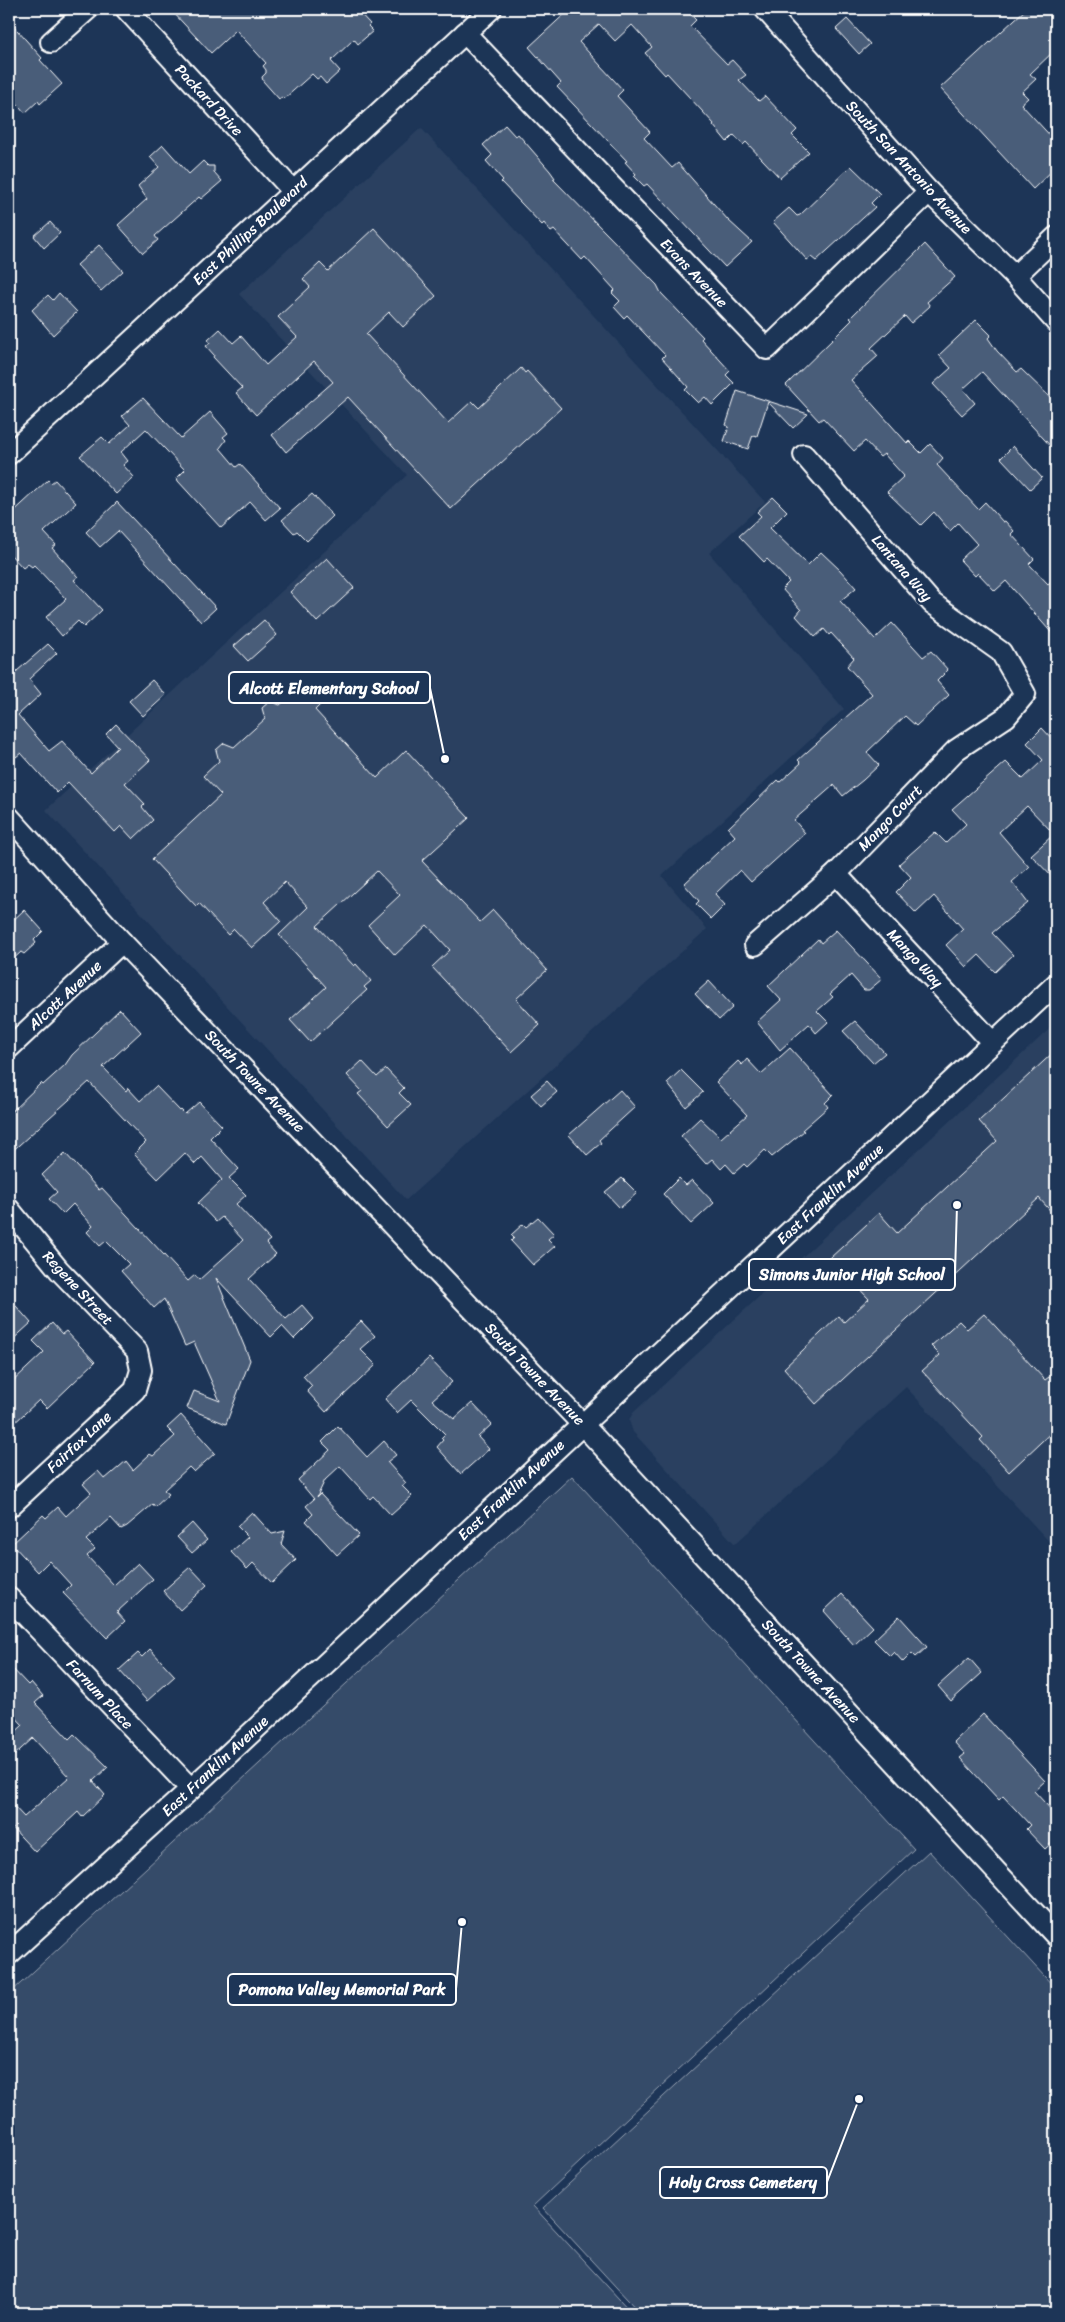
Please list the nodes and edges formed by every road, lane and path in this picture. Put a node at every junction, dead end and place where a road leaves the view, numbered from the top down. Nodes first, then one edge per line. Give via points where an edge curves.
1 (88, 9) edge
2 (126, 9) edge
3 (491, 9) edge
4 (765, 9) edge
5 (465, 33) junction
6 (51, 42) dead end
7 (293, 191) junction
8 (929, 192) junction
9 (1056, 237) edge
10 (1015, 276) junction
11 (1056, 322) edge
12 (9, 454) edge
13 (804, 455) dead end
14 (1025, 694) joint
15 (9, 817) edge
16 (836, 874) junction
17 (122, 942) junction
18 (755, 945) dead end
19 (1056, 984) edge
20 (994, 1042) junction
21 (9, 1048) edge
22 (9, 1209) edge
23 (141, 1370) joint
24 (582, 1424) junction
25 (9, 1507) edge
26 (9, 1598) edge
27 (190, 1790) junction
28 (1056, 1936) edge
29 (9, 1954) edge

1 - 6 street
2 - 7 street, Packard Drive
3 - 5 street, East Phillips Boulevard
4 - 8 street, South San Antonio Avenue
5 - 7 street, East Phillips Boulevard
5 - 8 street, Evans Avenue via 767,349
7 - 12 street, East Phillips Boulevard
8 - 10 street, South San Antonio Avenue
9 - 10 street
10 - 11 street, South San Antonio Avenue
13 - 14 street, Lantana Way via 932,603 1001,652
14 - 16 street, Mango Court via 1006,717 956,750
15 - 17 street, South Towne Avenue
16 - 18 street, Mango Court
16 - 20 street, Mango Way
17 - 21 street, Alcott Avenue
17 - 24 street, South Towne Avenue
19 - 20 street, East Franklin Avenue
20 - 24 street, East Franklin Avenue
22 - 23 street, Regene Street via 59,1270 136,1351
23 - 25 street, Fairfax Lane via 135,1390
24 - 27 street, East Franklin Avenue
24 - 28 street, South Towne Avenue
26 - 27 street, Farnum Place
27 - 29 street, East Franklin Avenue

